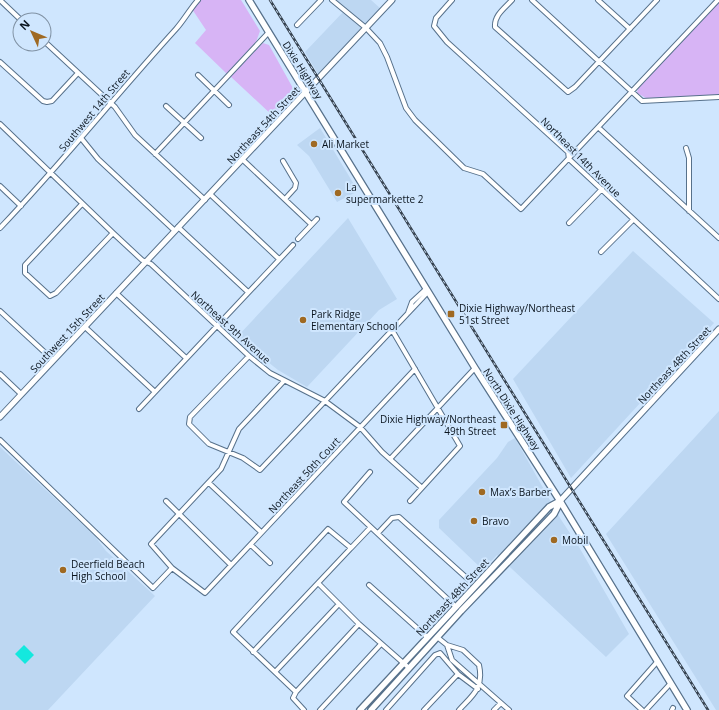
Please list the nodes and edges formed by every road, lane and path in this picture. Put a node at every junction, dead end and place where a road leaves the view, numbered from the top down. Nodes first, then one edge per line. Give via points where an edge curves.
1 (0, 0) edge
2 (198, 0) edge
3 (249, 0) edge
4 (321, 0) edge
5 (332, 0) edge
6 (392, 0) edge
7 (452, 0) edge
8 (512, 0) edge
9 (532, 0) edge
10 (598, 0) edge
11 (658, 0) edge
12 (718, 0) edge
13 (13, 12) edge
14 (298, 25) dead end
15 (366, 28) junction
16 (630, 30) junction
17 (269, 32) junction
18 (52, 49) edge
19 (0, 62) edge
20 (599, 62) junction
21 (78, 73) junction
22 (198, 75) dead end
23 (214, 91) junction
24 (633, 91) junction
25 (306, 92) junction
26 (719, 97) edge
27 (110, 102) junction
28 (230, 105) dead end
29 (166, 106) dead end
30 (321, 117) joint
31 (185, 123) junction
32 (0, 124) edge
33 (599, 128) junction
34 (81, 138) junction
35 (201, 138) dead end
36 (686, 148) dead end
37 (155, 154) junction
38 (569, 159) junction
39 (243, 160) junction
40 (283, 161) dead end
41 (51, 173) junction
42 (0, 186) edge
43 (602, 190) junction
44 (210, 194) junction
45 (285, 199) junction
46 (205, 200) junction
47 (82, 204) junction
48 (21, 206) junction
49 (689, 211) junction
50 (317, 219) dead end
51 (633, 220) junction
52 (569, 223) dead end
53 (311, 224) junction
54 (0, 228) edge
55 (177, 230) junction
56 (113, 233) junction
57 (719, 238) edge
58 (298, 239) dead end
59 (293, 245) dead end
60 (601, 252) dead end
61 (279, 259) junction
62 (146, 261) junction
63 (427, 290) junction
64 (248, 292) junction
65 (116, 294) junction
66 (719, 298) edge
67 (0, 312) edge
68 (217, 326) junction
69 (85, 327) junction
70 (719, 329) edge
71 (392, 330) junction
72 (249, 356) junction
73 (186, 358) junction
74 (53, 360) junction
75 (475, 368) junction
76 (415, 369) junction
77 (0, 374) edge
78 (284, 381) junction
79 (155, 392) junction
80 (22, 394) junction
81 (325, 401) junction
82 (439, 407) junction
83 (139, 409) dead end
84 (0, 417) edge
85 (360, 427) junction
86 (0, 440) edge
87 (228, 452) junction
88 (391, 458) junction
89 (370, 472) dead end
90 (209, 483) junction
91 (421, 487) junction
92 (166, 501) dead end
93 (560, 501) junction
94 (410, 502) dead end
95 (180, 513) junction
96 (370, 528) junction
97 (261, 532) junction
98 (378, 533) junction
99 (251, 545) junction
100 (351, 548) junction
101 (270, 563) dead end
102 (231, 565) junction
103 (172, 568) junction
104 (469, 580) dead end
105 (319, 584) junction
106 (368, 585) dead end
107 (462, 599) junction
108 (339, 604) junction
109 (455, 606) junction
110 (359, 624) junction
111 (427, 637) junction
112 (437, 637) junction
113 (381, 644) junction
114 (447, 645) junction
115 (253, 652) junction
116 (657, 662) junction
117 (403, 663) junction
118 (409, 668) junction
119 (274, 672) junction
120 (458, 674) junction
121 (480, 684) junction
122 (670, 684) junction
123 (478, 690) junction
124 (296, 692) junction
125 (501, 703) junction
126 (304, 710) edge
127 (320, 710) edge
128 (360, 710) edge
129 (371, 710) edge
130 (386, 710) edge
131 (424, 710) edge
132 (459, 710) edge
133 (494, 710) edge
134 (509, 710) edge
135 (642, 710) edge
136 (646, 710) edge
137 (686, 710) edge

1 - 13 street
2 - 27 street, Southwest 14th Street via 178,27
3 - 17 main road, Dixie Highway
4 - 14 street
5 - 15 street
6 - 15 street, Northeast 54th Street
7 - 38 street, Northeast 14th Avenue via 436,18 434,26 447,42 568,152
8 - 20 street via 495,21 495,27 568,92
9 - 20 street
10 - 16 street
11 - 16 street
12 - 24 street
15 - 25 street, Northeast 54th Street
15 - 38 street via 383,49 403,101 415,120 464,168 482,174 521,209
16 - 20 street
17 - 23 street
17 - 25 main road, Dixie Highway
18 - 21 street
19 - 21 street via 47,102 52,101
20 - 24 street
21 - 27 street
22 - 23 street
23 - 28 street
23 - 31 street
24 - 26 street via 642,101
24 - 33 street
25 - 30 main road, Dixie Highway
25 - 39 street, Northeast 54th Street
27 - 34 street, Southwest 14th Street
27 - 37 street via 135,135
29 - 31 street
30 - 63 main road, North Dixie Highway
31 - 35 street
31 - 37 street
32 - 41 street, Northeast 9th Avenue
33 - 38 street
33 - 49 street
34 - 41 street, Southwest 14th Street
34 - 55 street via 98,160
36 - 49 street via 689,158
37 - 46 street
38 - 43 street, Northeast 14th Avenue
39 - 44 street, Northeast 54th Street
39 - 45 street
40 - 45 street via 296,182 295,188
41 - 47 street, Northeast 9th Avenue
41 - 48 street, Southwest 14th Street
42 - 48 street
43 - 51 street, Northeast 14th Avenue
43 - 52 street
44 - 46 street, Northeast 54th Street
44 - 61 street
45 - 53 street
46 - 55 street, Northeast 54th Street
47 - 56 street, Northeast 9th Avenue
47 - 56 street via 24,265 25,273 50,296 56,293
48 - 54 street, Southwest 14th Street
49 - 57 street
50 - 53 street
51 - 60 street
51 - 66 street, Northeast 14th Avenue
53 - 58 street
55 - 62 street, Northeast 54th Street
55 - 64 street
56 - 62 street, Northeast 9th Avenue
59 - 61 street
61 - 64 street
62 - 65 street, Southwest 15th Street
62 - 68 street, Northeast 9th Avenue
63 - 71 street via 412,302 408,314
63 - 75 main road, North Dixie Highway
64 - 68 street
65 - 69 street, Southwest 15th Street
65 - 73 street
67 - 74 street
68 - 72 street, Northeast 9th Avenue
68 - 73 street
69 - 74 street, Southwest 15th Street
69 - 79 street
70 - 93 street, Northeast 48th Street
71 - 76 street
71 - 81 street
72 - 78 street, Northeast 9th Avenue
72 - 87 street via 190,417 189,424 209,444
73 - 79 street
74 - 80 street, Southwest 15th Street
75 - 82 street
75 - 93 main road, North Dixie Highway
76 - 82 street
76 - 85 street, Northeast 50th Court
77 - 80 street
78 - 81 street, Northeast 9th Avenue
78 - 87 street via 239,429
79 - 83 street
80 - 84 street, Southwest 15th Street
81 - 85 street, Northeast 9th Avenue
81 - 87 street via 260,470 243,458
82 - 88 street
82 - 91 street via 460,446
85 - 88 street, Northeast 9th Avenue via 382,452
85 - 97 street, Northeast 50th Court
86 - 103 street via 153,588
87 - 90 street via 221,469
88 - 91 street, Northeast 9th Avenue
89 - 96 street via 344,502
90 - 95 street
90 - 97 street
91 - 94 street
92 - 95 street
93 - 107 main road, Northeast 48th Street via 549,507
93 - 112 main road, Northeast 48th Street via 554,514
93 - 116 main road, North Dixie Highway
95 - 102 street
95 - 103 street via 151,544
96 - 98 street
96 - 100 street
97 - 99 street, Northeast 50th Court
98 - 104 street via 392,518 399,517
98 - 109 street
99 - 101 street
99 - 102 street, Northeast 50th Court
100 - 105 street
100 - 115 street via 328,529 233,632
102 - 103 street, Northeast 50th Court via 205,593
105 - 108 street
105 - 115 street
106 - 111 street
107 - 109 main road, Northeast 48th Street
107 - 112 main road via 437,629
108 - 110 street
108 - 119 street
109 - 111 main road, Northeast 48th Street
110 - 113 street
110 - 124 street
111 - 117 main road, Northeast 48th Street
112 - 114 street
112 - 118 main road, Northeast 48th Street
113 - 117 street
113 - 127 street
114 - 121 street via 452,660
114 - 121 street via 463,650 479,665
115 - 119 street
116 - 122 main road, North Dixie Highway
116 - 135 street via 627,696
117 - 118 street
117 - 128 main road, Northeast 48th Street
118 - 129 main road, Northeast 48th Street
119 - 124 street
120 - 123 street
120 - 130 street via 440,654 435,654
120 - 131 street
121 - 123 street
121 - 125 street
122 - 136 street
122 - 137 main road, North Dixie Highway
123 - 132 street
124 - 126 street via 293,698
125 - 133 street
125 - 134 street

